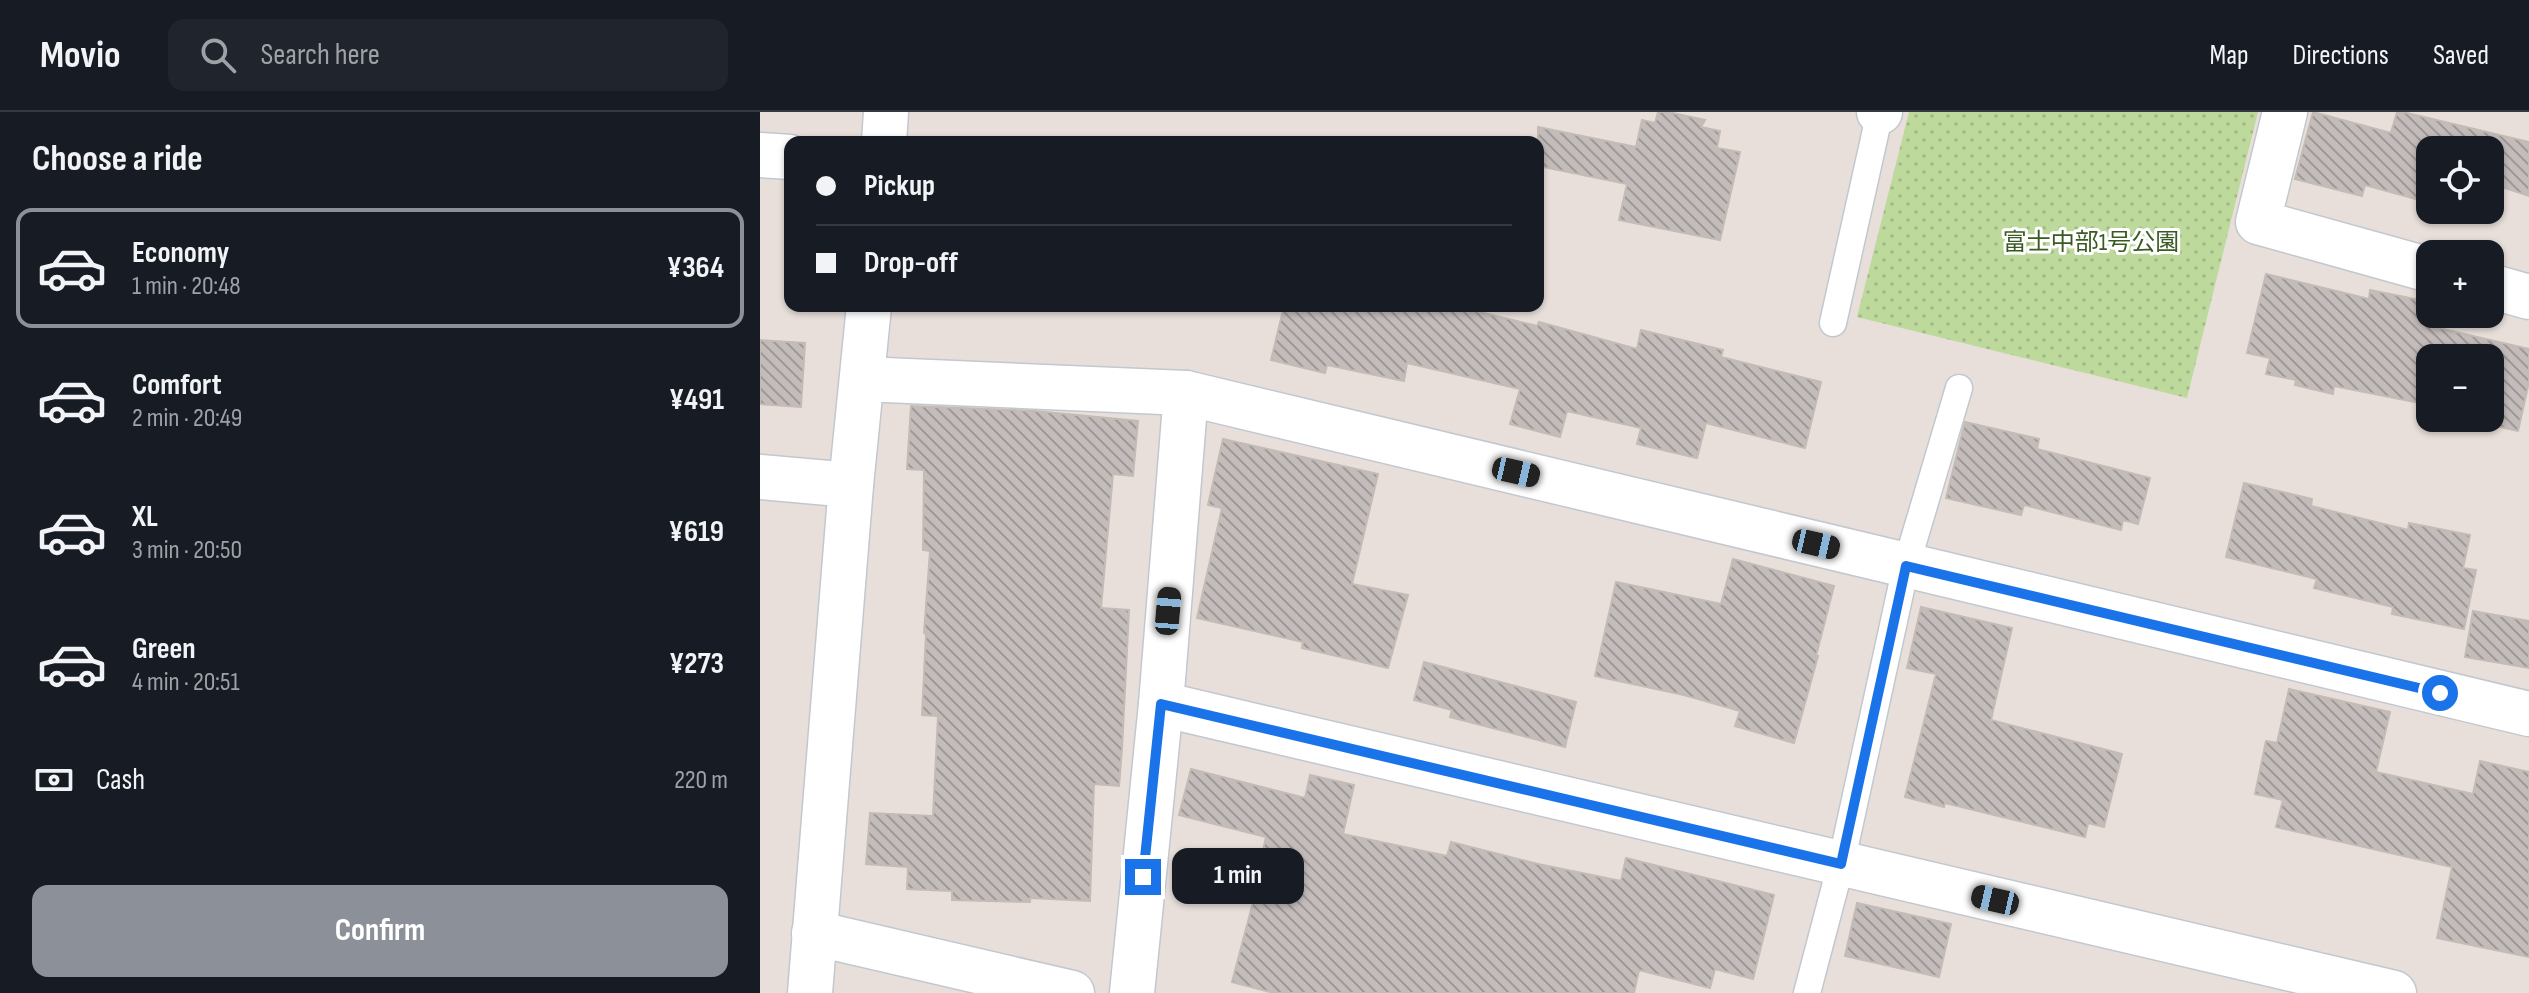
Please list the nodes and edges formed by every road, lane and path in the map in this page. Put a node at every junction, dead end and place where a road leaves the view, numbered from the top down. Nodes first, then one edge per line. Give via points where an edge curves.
1 (886, 112) edge
2 (1880, 112) edge
3 (2285, 112) edge
4 (884, 136) edge
5 (760, 155) edge
6 (784, 157) edge
7 (2416, 266) edge
8 (2504, 290) edge
9 (2529, 297) edge
10 (868, 312) edge
11 (1833, 323) dead end
12 (862, 379) junction
13 (1959, 388) dead end
14 (1186, 393) junction
15 (760, 477) edge
16 (851, 485) junction
17 (1906, 566) junction
18 (1161, 704) junction
19 (2529, 714) edge
20 (1841, 864) junction
21 (814, 933) junction
22 (810, 993) edge
23 (1072, 993) edge
24 (1132, 993) edge
25 (1807, 993) edge
26 (2394, 993) edge

1 - 4 street
2 - 11 lane
3 - 7 street via 2258,222
5 - 6 street
8 - 9 street
10 - 12 street
12 - 14 street
12 - 16 street
13 - 17 lane
14 - 17 street
14 - 18 street
15 - 16 street
16 - 21 street
17 - 19 street
17 - 20 lane
18 - 20 street
18 - 24 street
20 - 25 lane
20 - 26 street
21 - 22 street
21 - 23 street

